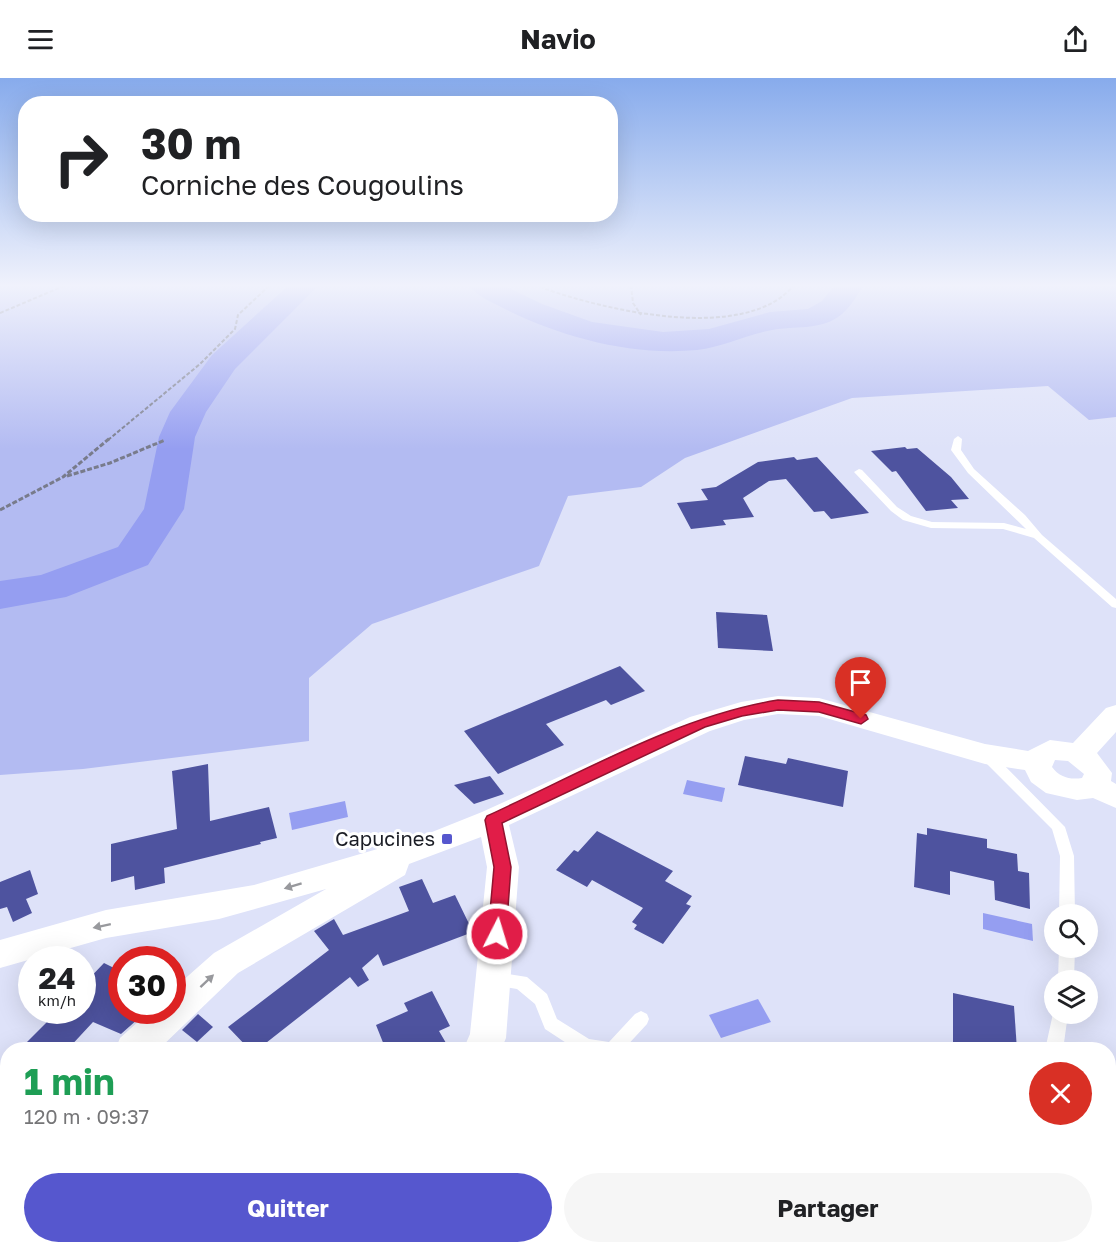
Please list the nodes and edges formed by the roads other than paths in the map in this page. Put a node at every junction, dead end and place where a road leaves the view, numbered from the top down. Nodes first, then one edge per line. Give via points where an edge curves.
1 (958, 439) dead end
2 (859, 472) dead end
3 (1038, 537) junction
4 (1116, 604) edge
5 (1116, 714) edge
6 (985, 754) junction
7 (1078, 754) junction
8 (1037, 762) junction
9 (1105, 791) edge
10 (493, 820) junction
11 (345, 882) junction
12 (1067, 904) edge
13 (0, 954) edge
14 (493, 978) junction
15 (642, 1019) dead end
16 (1058, 1024) edge
17 (142, 1042) edge
18 (486, 1042) edge
19 (580, 1042) edge
20 (620, 1042) edge
21 (1055, 1042) edge

1 - 3 lane via 956,450 971,471
2 - 3 lane via 907,518 931,525 1004,526
3 - 4 lane
5 - 7 street
6 - 8 street
6 - 10 street via 819,707 778,705 699,724
6 - 12 lane via 1058,827 1067,856
7 - 8 street via 1050,750
7 - 9 street via 1098,773
8 - 9 street via 1042,776 1059,787
10 - 11 street
10 - 14 street via 503,867
11 -> 13 street via 106,924
17 -> 11 street via 226,963
14 - 18 street
14 - 19 lane via 521,982 541,999 551,1023
15 - 20 lane
16 - 21 lane

